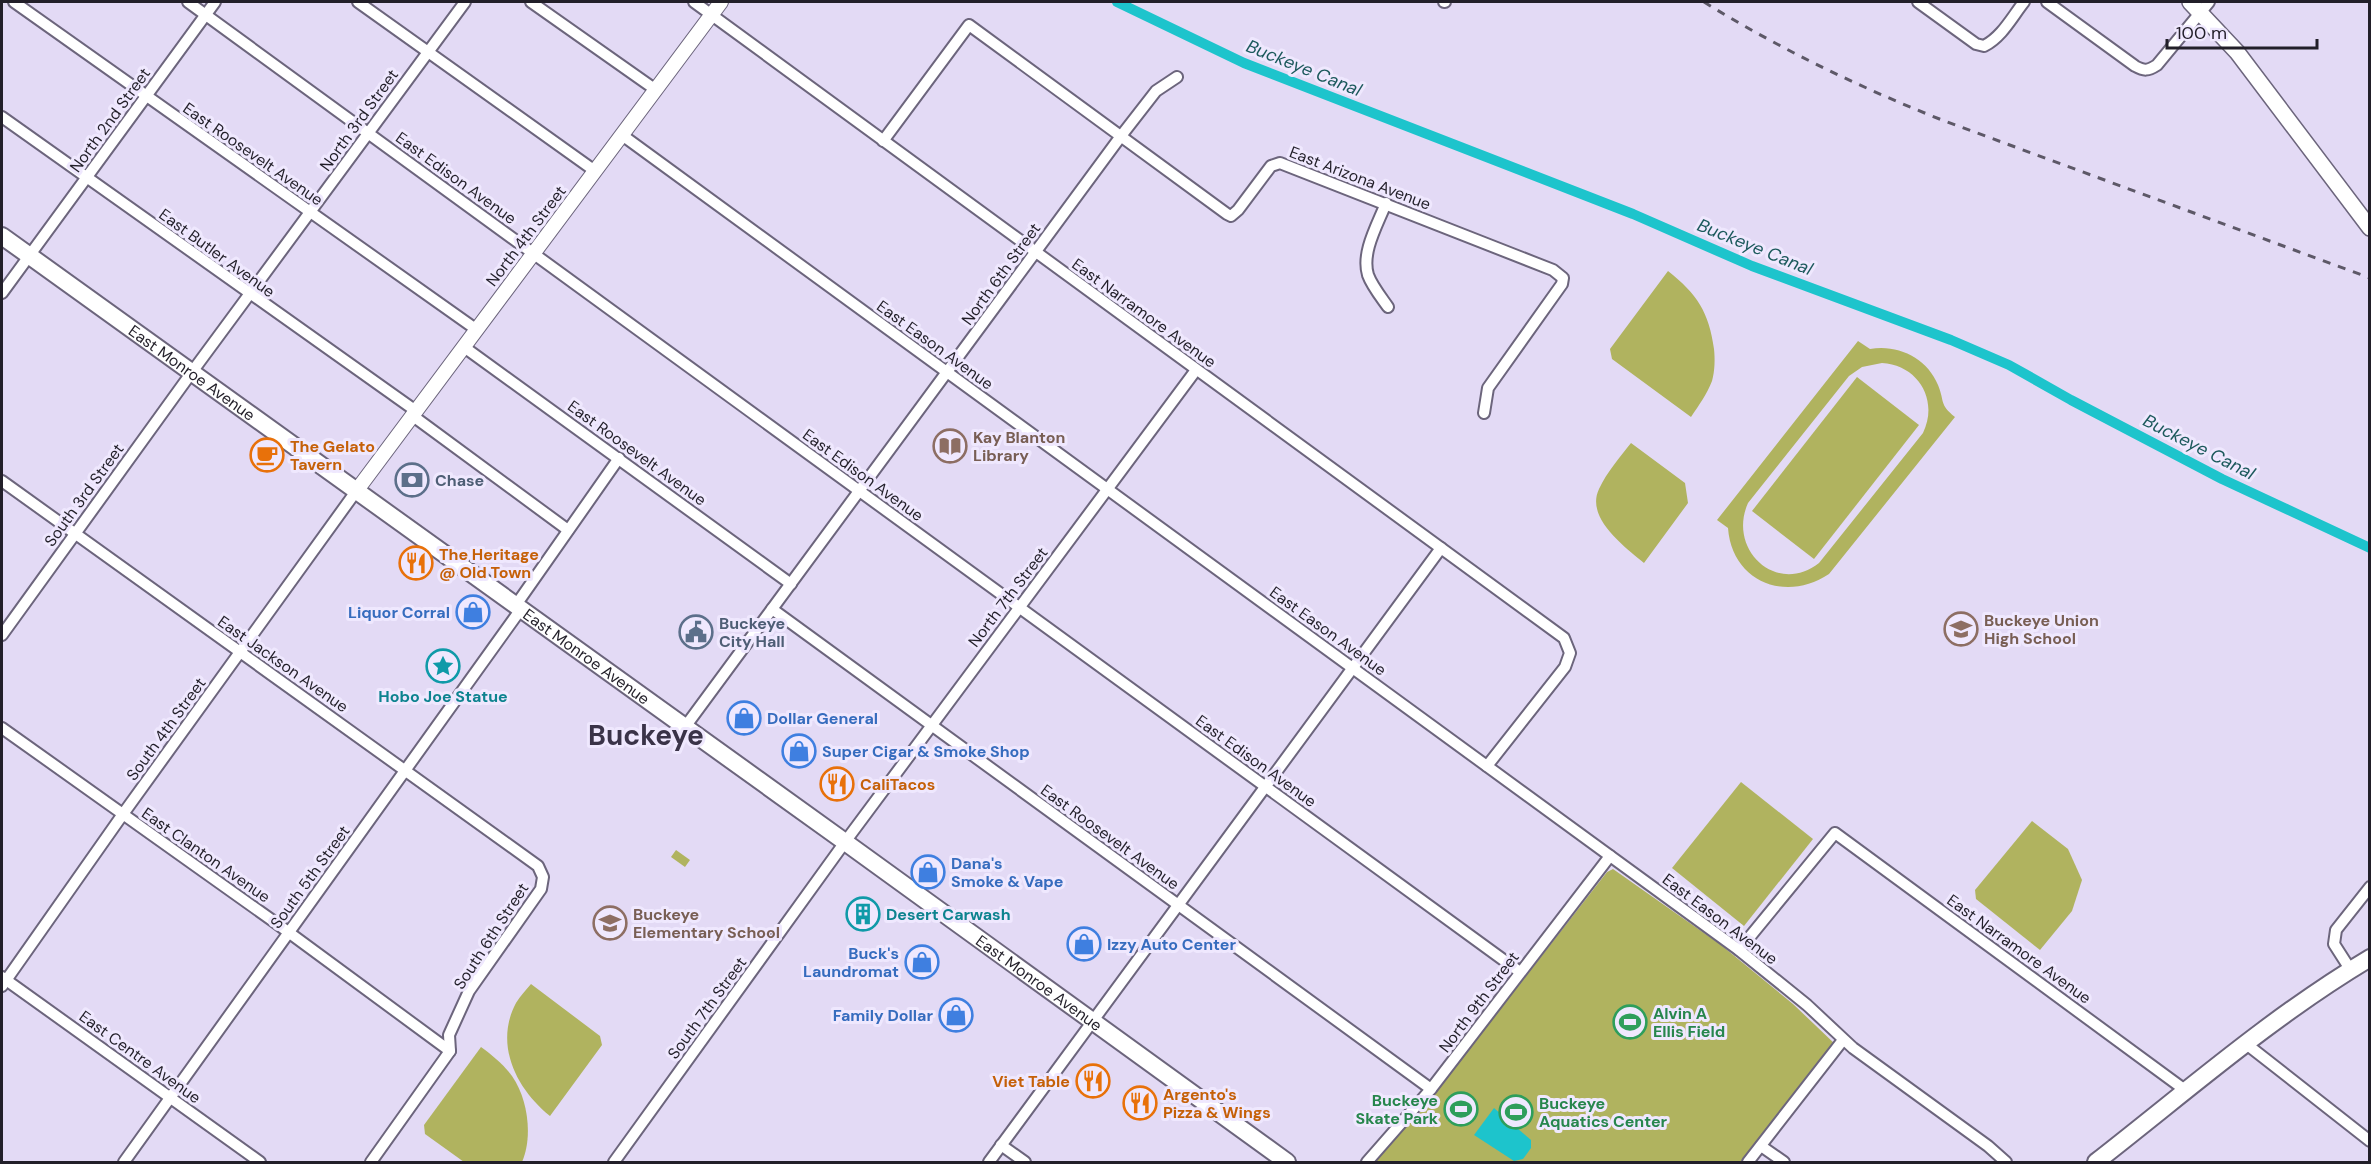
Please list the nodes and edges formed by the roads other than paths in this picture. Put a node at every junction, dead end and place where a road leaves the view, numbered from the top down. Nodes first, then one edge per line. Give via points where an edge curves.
1 (14, 2) edge
2 (188, 2) edge
3 (215, 2) edge
4 (358, 2) edge
5 (465, 2) edge
6 (531, 2) edge
7 (694, 2) edge
8 (721, 2) edge
9 (1918, 2) edge
10 (2024, 2) edge
11 (2047, 2) edge
12 (2200, 5) edge
13 (206, 14) junction
14 (712, 15) junction
15 (428, 52) junction
16 (1177, 77) dead end
17 (656, 90) junction
18 (145, 96) junction
19 (2, 117) edge
20 (368, 133) junction
21 (622, 135) junction
22 (1121, 136) junction
23 (883, 141) junction
24 (595, 171) junction
25 (86, 177) junction
26 (1386, 203) junction
27 (310, 213) junction
28 (2370, 228) edge
29 (2, 236) edge
30 (1035, 252) junction
31 (534, 253) junction
32 (29, 255) junction
33 (2, 293) edge
34 (249, 295) junction
35 (1388, 307) dead end
36 (477, 330) junction
37 (464, 347) junction
38 (1196, 370) junction
39 (192, 372) junction
40 (947, 372) junction
41 (1484, 413) dead end
42 (414, 414) junction
43 (619, 458) junction
44 (2, 481) edge
45 (1107, 489) junction
46 (357, 490) junction
47 (860, 491) junction
48 (568, 530) junction
49 (75, 534) junction
50 (1441, 548) junction
51 (791, 584) junction
52 (519, 607) junction
53 (1020, 607) junction
54 (772, 609) junction
55 (2, 635) edge
56 (240, 652) junction
57 (1353, 668) junction
58 (932, 725) junction
59 (685, 727) junction
60 (2, 728) edge
61 (1487, 766) junction
62 (406, 770) junction
63 (1266, 787) junction
64 (123, 814) junction
65 (845, 842) junction
66 (1610, 856) junction
67 (543, 877) joint
68 (2370, 887) edge
69 (1178, 905) junction
70 (289, 932) junction
71 (1739, 950) junction
72 (2370, 958) edge
73 (2350, 969) junction
74 (1520, 972) junction
75 (3, 981) edge
76 (1092, 1021) junction
77 (1843, 1040) junction
78 (2245, 1043) junction
79 (450, 1051) junction
80 (1431, 1089) junction
81 (2185, 1090) junction
82 (171, 1098) junction
83 (2370, 1141) edge
84 (1001, 1145) junction
85 (1761, 1146) junction
86 (124, 1162) edge
87 (260, 1162) edge
88 (371, 1162) edge
89 (614, 1162) edge
90 (989, 1162) edge
91 (1025, 1162) edge
92 (1287, 1162) edge
93 (1367, 1162) edge
94 (1748, 1162) edge
95 (1784, 1162) edge
96 (2006, 1162) edge
97 (2096, 1162) edge

1 - 18 street, East Roosevelt Avenue
2 - 13 street, East Edison Avenue
3 - 13 street, North 2nd Street
4 - 15 street
5 - 15 street, North 3rd Street
6 - 17 street
7 - 14 street, East Narramore Avenue
8 - 14 street, North 4th Street
9 - 10 street via 1984,46 1993,42
11 - 12 street via 2143,70 2157,65
12 - 28 main road
13 - 18 street, North 2nd Street
13 - 20 street, East Edison Avenue
14 - 17 street, North 4th Street
14 - 23 street, East Narramore Avenue
15 - 20 street, North 3rd Street
15 - 24 street
16 - 22 street, North 6th Street via 1156,90
17 - 21 street, North 4th Street
18 - 25 street, North 2nd Street
18 - 27 street, East Roosevelt Avenue
19 - 25 street, East Butler Avenue
20 - 27 street, North 3rd Street
20 - 31 street, East Edison Avenue
21 - 24 street, North 4th Street
21 - 40 street, East Eason Avenue
22 - 23 street, East Arizona Avenue via 969,25
22 - 26 street, East Arizona Avenue via 1231,216 1276,163
22 - 30 street, North 6th Street
23 - 30 street, East Narramore Avenue
24 - 31 street, North 4th Street
25 - 32 street, North 2nd Street
25 - 34 street, East Butler Avenue
26 - 35 street via 1366,264 1371,281
26 - 41 street, East Arizona Avenue via 1553,270 1563,278 1556,294 1488,388
27 - 34 street, North 3rd Street
27 - 36 street, East Roosevelt Avenue
29 - 32 main road, East Monroe Avenue
30 - 38 street, East Narramore Avenue
30 - 40 street, North 6th Street
31 - 36 street, North 4th Street
31 - 47 street, East Edison Avenue
32 - 33 street, North 2nd Street
32 - 39 main road, East Monroe Avenue
34 - 39 street, North 3rd Street
34 - 42 street, East Butler Avenue
36 - 37 street, North 4th Street
37 - 42 street, North 4th Street
37 - 43 street, East Roosevelt Avenue
38 - 45 street, North 7th Street
38 - 50 street, East Narramore Avenue
39 - 46 main road, East Monroe Avenue
39 - 49 street, South 3rd Street
40 - 45 street, East Eason Avenue
40 - 47 street, North 6th Street
42 - 46 street, North 4th Street
42 - 48 street, East Butler Avenue
43 - 48 street, South 5th Street
43 - 51 street, East Roosevelt Avenue
44 - 49 street, East Jackson Avenue
45 - 53 street, North 7th Street
45 - 57 street, East Eason Avenue
46 - 52 main road, East Monroe Avenue
46 - 56 street, South 4th Street
47 - 51 street, North 6th Street
47 - 53 street, East Edison Avenue
48 - 52 street, South 5th Street
49 - 55 street, South 3rd Street
49 - 56 street, East Jackson Avenue
50 - 57 street
50 - 61 street, East Narramore Avenue via 1564,638 1570,653 1565,667
51 - 54 street, North 6th Street
52 - 59 main road, East Monroe Avenue
52 - 62 street, South 5th Street
53 - 58 street, North 7th Street
53 - 63 street, East Edison Avenue
54 - 58 street, East Roosevelt Avenue
54 - 59 street, North 6th Street
56 - 62 street, East Jackson Avenue
56 - 64 street, South 4th Street
57 - 61 street, East Eason Avenue
57 - 63 street
58 - 65 street, North 7th Street
58 - 69 street, East Roosevelt Avenue
59 - 65 main road, East Monroe Avenue
60 - 64 street, East Clanton Avenue
61 - 66 street, East Eason Avenue
62 - 67 street, East Jackson Avenue via 529,858
62 - 70 street, South 5th Street
63 - 69 street
63 - 74 street, East Edison Avenue
64 - 70 street, East Clanton Avenue
64 - 75 street, South 4th Street
65 - 76 main road, East Monroe Avenue
65 - 89 street, South 7th Street
66 - 71 street, East Eason Avenue
66 - 74 street, North 9th Street
67 - 79 street, South 6th Street via 541,889 470,991 449,1035
68 - 73 street via 2336,930 2334,945
69 - 76 street
69 - 80 street, East Roosevelt Avenue
70 - 79 street, East Clanton Avenue
70 - 82 street, South 5th Street
71 - 77 street, East Eason Avenue
71 - 81 street, East Narramore Avenue via 1835,833
72 - 73 main road
73 - 78 main road
74 - 80 street, North 9th Street
75 - 82 street, East Centre Avenue
76 - 84 street
76 - 92 main road, East Monroe Avenue
77 - 85 street
77 - 96 street, East Eason Avenue
78 - 81 main road
78 - 83 street
79 - 88 street, South 6th Street
80 - 93 street, North 9th Street
81 - 97 main road
82 - 86 street, South 5th Street
82 - 87 street, East Centre Avenue
84 - 90 street
84 - 91 street
85 - 94 street
85 - 95 street

